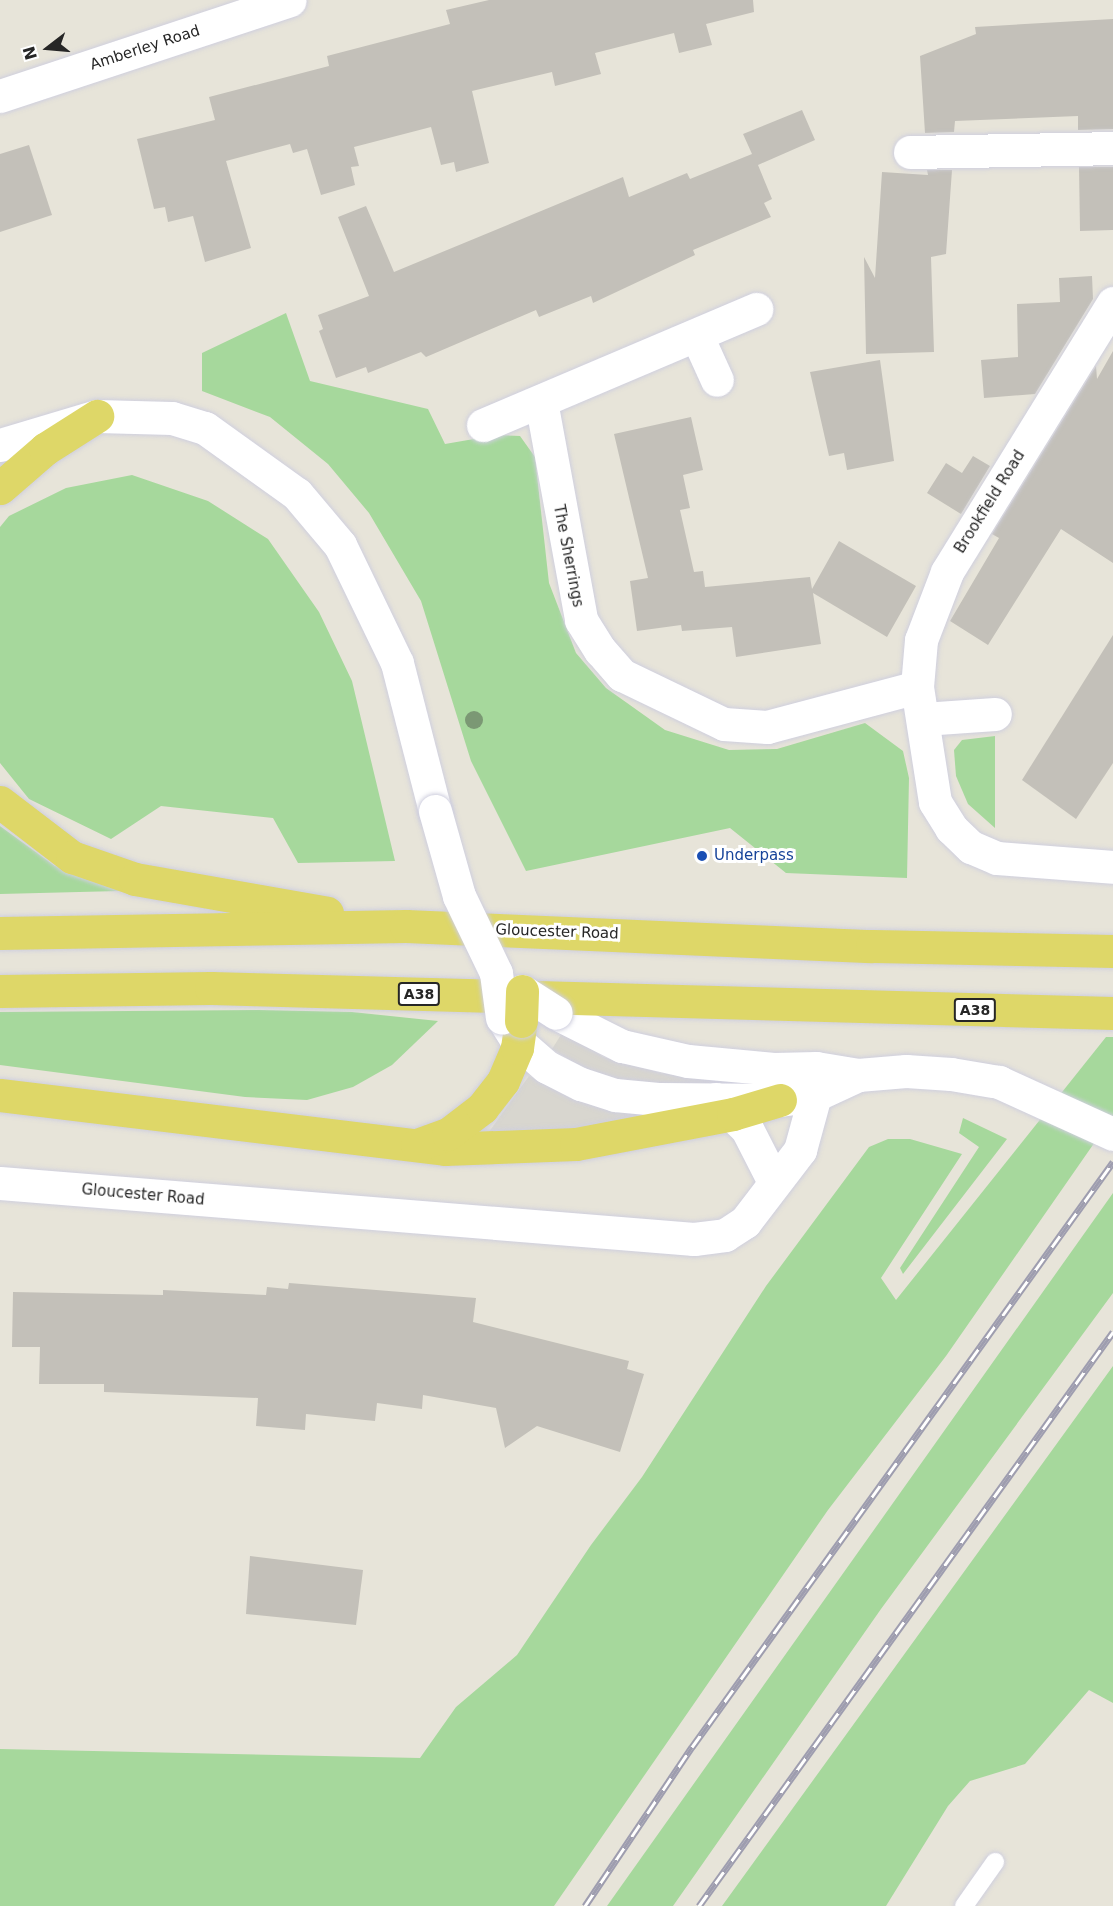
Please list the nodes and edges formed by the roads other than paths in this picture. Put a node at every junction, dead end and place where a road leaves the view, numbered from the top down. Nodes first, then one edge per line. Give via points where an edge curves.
1 (285, 1) edge
2 (0, 96) edge
3 (1113, 148) edge
4 (910, 152) dead end
5 (1113, 303) edge
6 (756, 309) dead end
7 (697, 336) junction
8 (717, 380) dead end
9 (541, 401) junction
10 (97, 416) junction
11 (483, 425) dead end
12 (0, 445) edge
13 (0, 488) edge
14 (917, 687) junction
15 (994, 714) dead end
16 (923, 719) junction
17 (0, 801) edge
18 (1113, 867) edge
19 (406, 926) junction
20 (0, 933) edge
21 (1113, 951) edge
22 (0, 991) edge
23 (512, 1009) junction
24 (1113, 1012) edge
25 (858, 1075) junction
26 (0, 1095) edge
27 (815, 1095) junction
28 (780, 1100) joint
29 (724, 1106) junction
30 (1113, 1134) edge
31 (410, 1148) junction
32 (774, 1182) junction
33 (0, 1183) edge
34 (995, 1862) dead end
35 (964, 1906) edge

1 - 2 street, Amberley Road
3 - 4 street
5 - 14 street, Brookfield Road via 947,572 921,640
6 - 7 street
7 - 8 street
7 - 9 street
9 - 11 street
9 - 14 street, The Sherrings via 581,620 622,675 724,724 767,727
10 - 12 street
10 - 13 main road via 45,449
10 - 23 street, bridge via 172,418 205,428 297,494 340,545 397,663 459,896
14 - 16 street, Brookfield Road
15 - 16 street
16 - 18 street, Brookfield Road via 935,802 951,828 971,847 997,858
17 - 19 main road via 72,857 135,879
19 - 20 main road, Gloucester Road
19 - 21 main road, Gloucester Road via 872,946
22 - 24 main road, A38 via 211,988 838,1008
23 - 25 street, bridge via 556,1013 622,1046 688,1061 774,1069 816,1068
23 - 29 street via 556,1071 581,1084 615,1095
23 - 31 main road via 503,1081 482,1108 448,1134
25 - 27 street
25 - 30 street via 906,1071 999,1082
26 - 31 main road
27 - 28 street
27 - 32 street, Gloucester Road via 800,1150
28 - 29 main road
29 - 31 main road via 576,1144
29 - 32 street via 747,1129
32 - 33 street, Gloucester Road via 745,1222 725,1235 694,1239
34 - 35 lane

